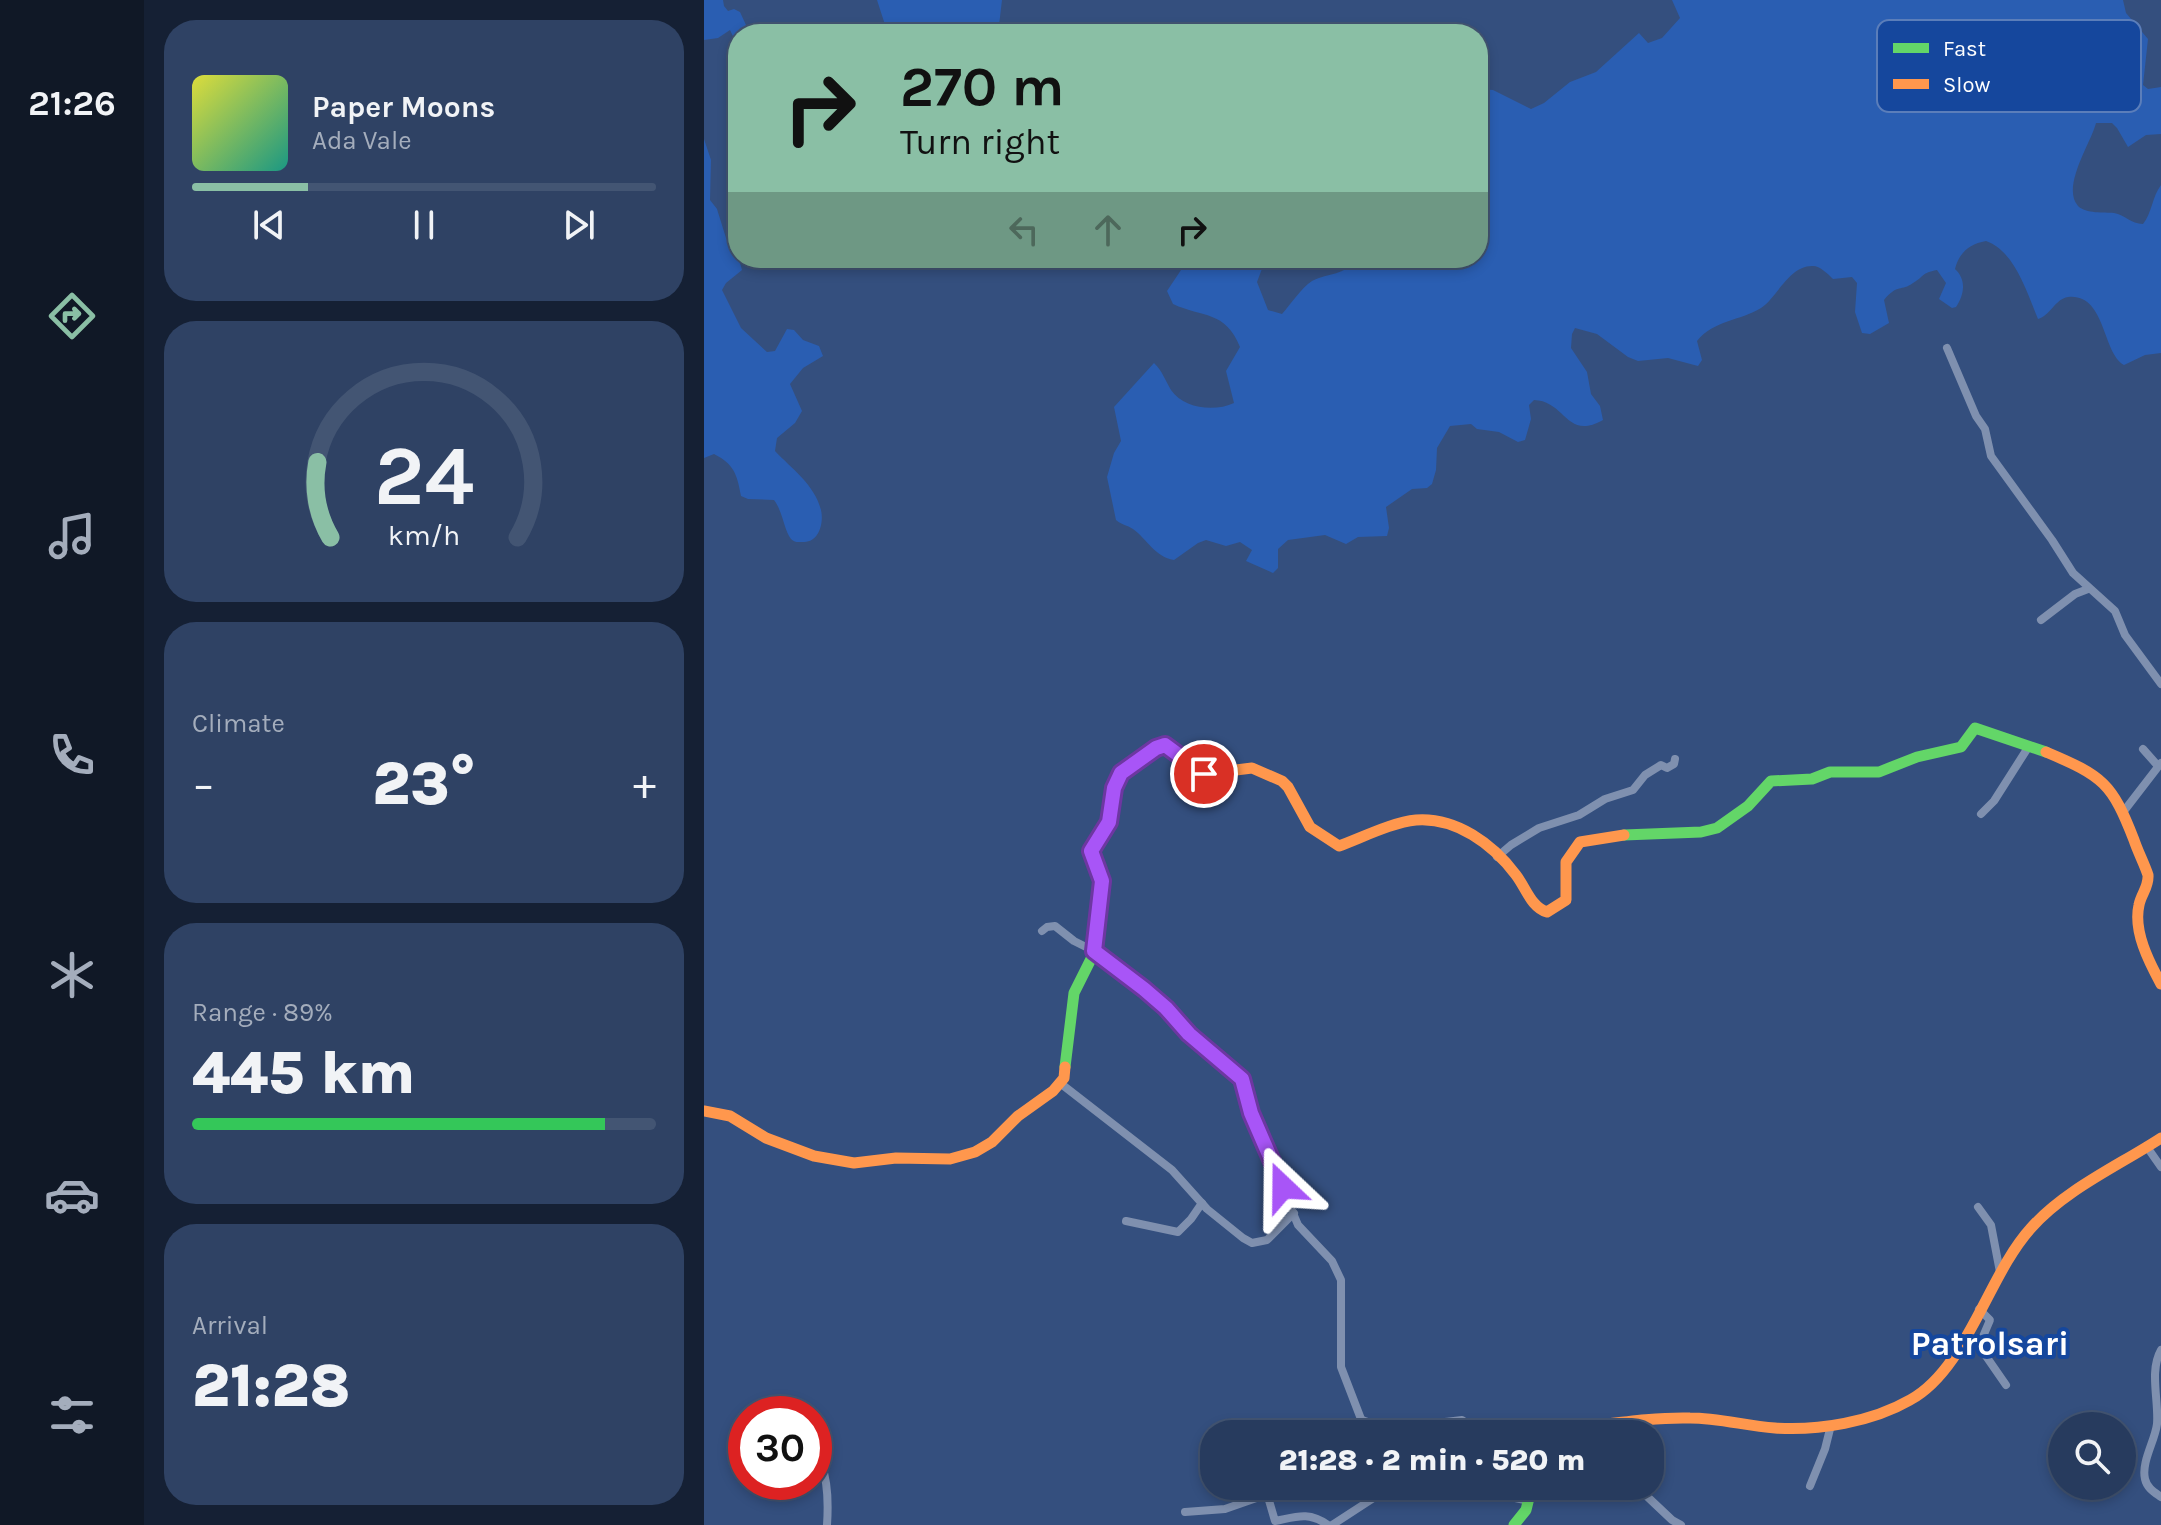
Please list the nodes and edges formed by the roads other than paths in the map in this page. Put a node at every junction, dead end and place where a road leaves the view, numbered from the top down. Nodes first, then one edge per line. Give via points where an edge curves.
1 (1947, 348) dead end
2 (2088, 589) junction
3 (2041, 620) dead end
4 (2161, 684) edge
5 (2029, 746) junction
6 (2143, 749) dead end
7 (1675, 759) dead end
8 (2159, 764) edge
9 (2124, 811) junction
10 (1981, 814) dead end
11 (1497, 857) junction
12 (1042, 931) dead end
13 (1094, 951) junction
14 (2157, 977) edge
15 (1060, 1083) junction
16 (704, 1111) edge
17 (2161, 1138) edge
18 (2147, 1147) junction
19 (2161, 1167) edge
20 (1202, 1203) junction
21 (1978, 1207) dead end
22 (1294, 1213) junction
23 (1126, 1221) dead end
24 (2000, 1272) junction
25 (1979, 1309) junction
26 (2161, 1350) edge
27 (2006, 1385) dead end
28 (1362, 1420) edge
29 (1664, 1425) edge
30 (1831, 1425) junction
31 (1810, 1486) dead end
32 (2161, 1497) edge
33 (828, 1500) edge
34 (1370, 1500) edge
35 (1524, 1500) edge
36 (1651, 1500) edge
37 (1529, 1501) joint
38 (1185, 1512) dead end
39 (827, 1525) edge
40 (1330, 1525) edge
41 (1514, 1525) edge
42 (1681, 1525) edge

1 - 2 street via 1985,429 1991,456
2 - 3 street
2 - 4 street via 2115,611 2125,635
5 - 9 street via 2099,779
5 - 10 street
5 - 11 street via 1975,728 1961,747 1879,772 1830,772 1812,779 1768,782 1717,828 1580,842 1566,862 1566,900 1547,912 1538,909 1515,873
6 - 8 street
7 - 11 street via 1667,768 1661,765 1645,775 1633,790 1539,828
8 - 9 street
9 - 14 street via 2148,873 2138,916
11 - 13 street via 1477,835 1428,818 1337,846 1310,827 1282,781 1250,768 1204,774 1163,745 1121,773 1109,822 1093,846 1091,858 1102,881
12 - 13 street via 1055,926
13 - 15 street via 1074,993 1066,1073
13 - 22 street via 1153,996 1242,1079
15 - 16 street via 984,1147 950,1159 854,1163 814,1156 766,1138 730,1116
15 - 20 street via 1167,1165
17 - 18 street
18 - 19 street
18 - 24 street via 2043,1217
20 - 22 street via 1252,1243 1267,1240
20 - 23 street via 1178,1232
21 - 24 street via 1991,1225
22 - 28 street via 1341,1280 1341,1367
24 - 25 street
25 - 27 street via 1990,1320 1980,1350
25 - 30 street via 1940,1375 1921,1393
26 - 32 street via 2155,1364 2156,1433 2145,1472 2150,1489
29 - 30 street via 1712,1419 1776,1428
30 - 31 street
33 - 39 street
34 - 40 street
35 - 37 street
36 - 42 street
37 - 41 street
38 - 40 street via 1225,1509 1265,1495 1275,1521 1312,1516

